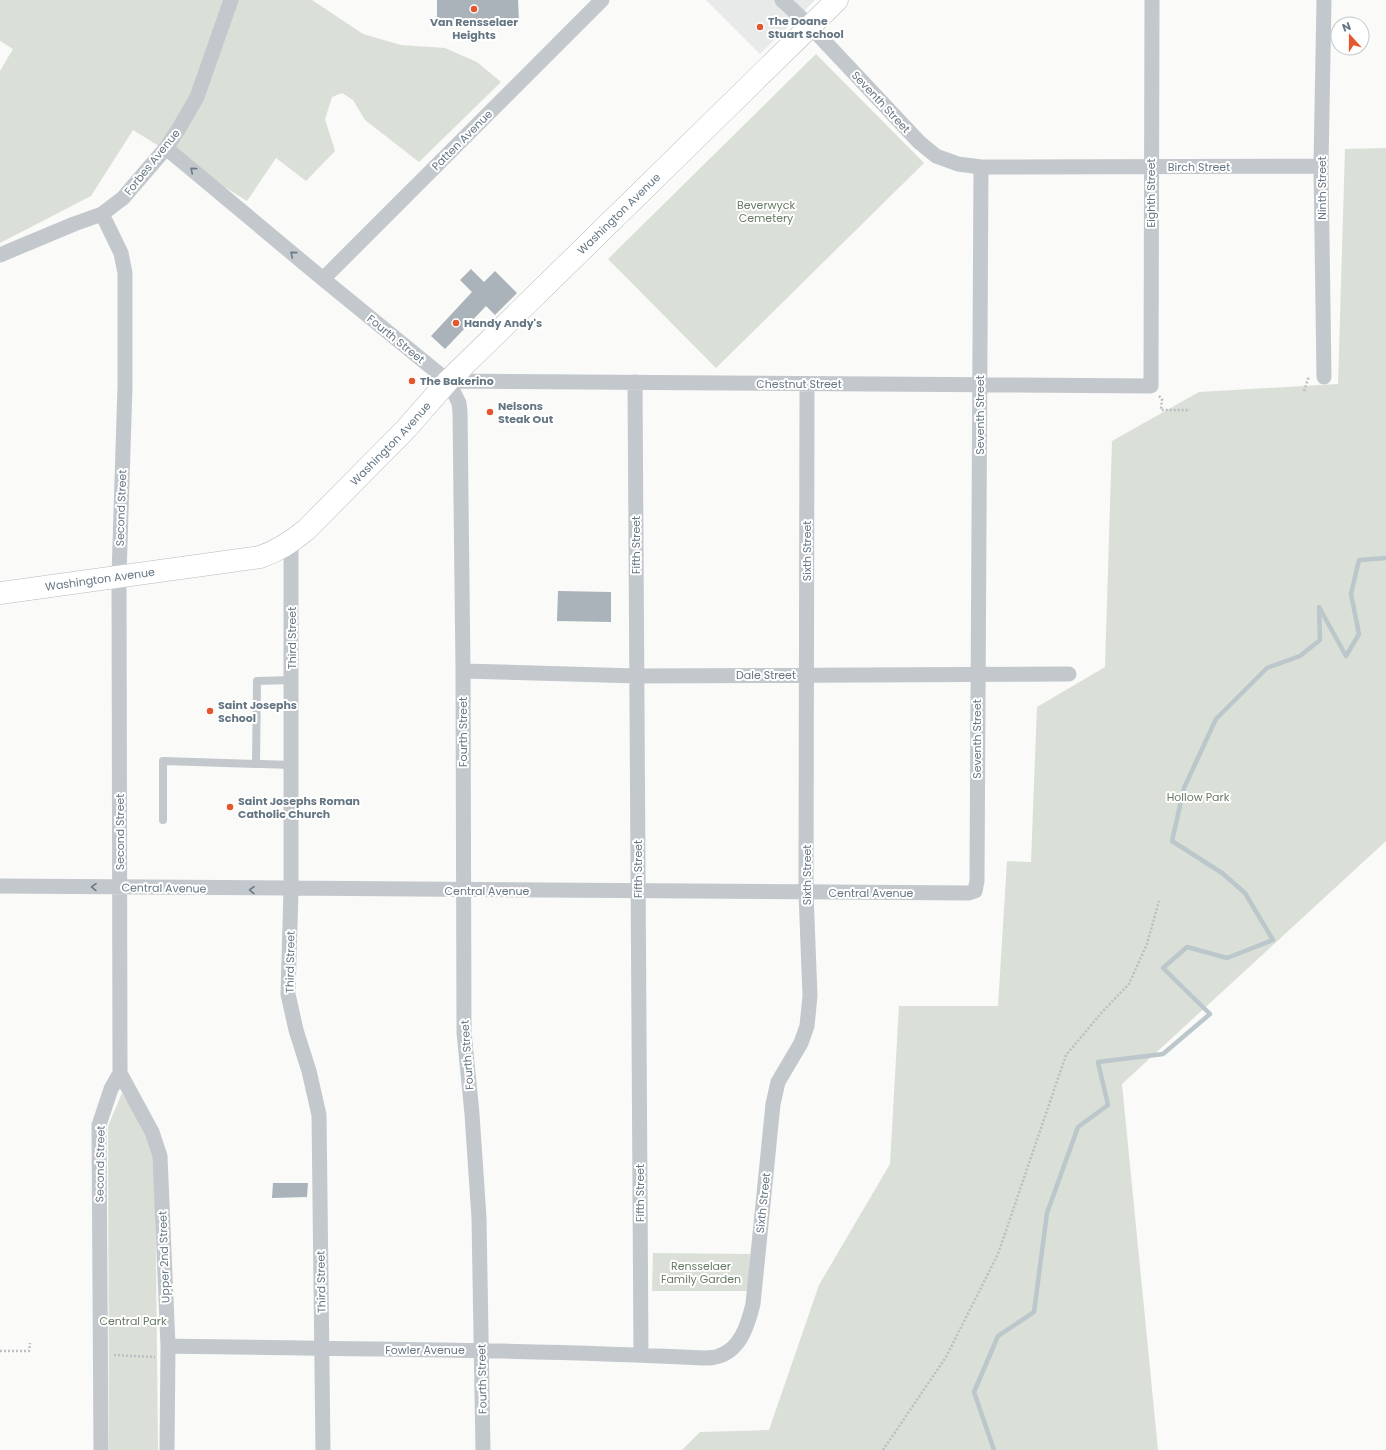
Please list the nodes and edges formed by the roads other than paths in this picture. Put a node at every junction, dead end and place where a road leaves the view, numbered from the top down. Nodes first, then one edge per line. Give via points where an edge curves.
1 (231, 0) edge
2 (602, 0) edge
3 (837, 0) edge
4 (1152, 0) edge
5 (1324, 0) edge
6 (784, 1) edge
7 (810, 26) junction
8 (166, 148) junction
9 (1321, 166) junction
10 (981, 167) junction
11 (1151, 167) junction
12 (102, 214) junction
13 (0, 255) edge
14 (323, 279) junction
15 (1324, 377) dead end
16 (448, 381) junction
17 (635, 382) junction
18 (807, 384) junction
19 (980, 385) junction
20 (1151, 386) joint
21 (291, 541) junction
22 (119, 576) junction
23 (0, 593) edge
24 (463, 671) junction
25 (978, 674) junction
26 (1070, 674) dead end
27 (807, 675) junction
28 (637, 676) junction
29 (292, 680) junction
30 (256, 764) junction
31 (291, 765) junction
32 (163, 820) dead end
33 (0, 886) edge
34 (120, 888) junction
35 (291, 890) junction
36 (464, 891) junction
37 (975, 891) joint
38 (638, 892) junction
39 (806, 893) junction
40 (120, 1073) junction
41 (321, 1349) junction
42 (482, 1350) junction
43 (730, 1351) joint
44 (168, 1352) junction
45 (641, 1355) junction
46 (101, 1450) edge
47 (167, 1450) edge
48 (323, 1450) edge
49 (483, 1450) edge

1 - 8 street, Forbes Avenue via 197,97
2 - 14 street, Patten Avenue
3 - 7 street, Washington Avenue
4 - 11 street, Eighth Street
5 - 9 street, Ninth Street
6 - 7 street
7 - 10 street, Seventh Street via 919,142 936,156 958,164
7 - 16 street, Washington Avenue
8 - 12 street, Forbes Avenue via 123,198
14 -> 8 street, Fourth Street
9 - 11 street, Birch Street
9 - 15 street, Ninth Street
10 - 11 street, Birch Street
10 - 19 street, Seventh Street
11 - 20 street, Eighth Street
12 - 13 street, Forbes Avenue
12 - 22 street, Second Street via 121,253 125,273
14 - 16 street, Fourth Street
16 - 17 street, Chestnut Street
16 - 21 street, Washington Avenue via 406,429 306,530
16 - 24 street, Fourth Street via 459,403 460,412
17 - 18 street, Chestnut Street
17 - 28 street, Fifth Street
18 - 19 street, Chestnut Street
18 - 27 street, Sixth Street
19 - 20 street, Chestnut Street
19 - 25 street, Seventh Street
21 - 22 street, Washington Avenue via 275,552 260,557
21 - 29 street, Third Street
22 - 23 street, Washington Avenue
22 - 34 street, Second Street
24 - 28 street, Dale Street
24 - 36 street, Fourth Street
25 - 26 street, Dale Street
25 - 27 street, Dale Street
25 - 37 street, Seventh Street
27 - 28 street, Dale Street
27 - 39 street, Sixth Street
28 - 38 street, Fifth Street
29 - 30 lane via 257,681
29 - 31 street, Third Street
30 - 31 lane
30 - 32 lane via 163,761
31 - 35 street, Third Street
34 -> 33 street, Central Avenue
35 -> 34 street, Central Avenue
34 - 40 street, Second Street
35 - 36 street, Central Avenue
35 - 41 street, Third Street via 288,994 319,1115
36 - 38 street, Central Avenue
36 - 42 street, Fourth Street via 464,1032 479,1218
37 - 39 street, Central Avenue
38 - 39 street, Central Avenue
38 - 45 street, Fifth Street
39 - 43 street, Sixth Street via 810,996 807,1026 801,1043 778,1082 773,1104 753,1304 741,1338
40 - 44 street, Upper 2nd Street via 152,1132 160,1156
40 - 46 street, Second Street via 111,1089 99,1125
41 - 42 street, Fowler Avenue
41 - 44 street, Fowler Avenue
41 - 48 street, Third Street
42 - 45 street, Fowler Avenue
42 - 49 street, Fourth Street
43 - 45 street, Fowler Avenue via 704,1358
44 - 47 street, Upper 2nd Street

